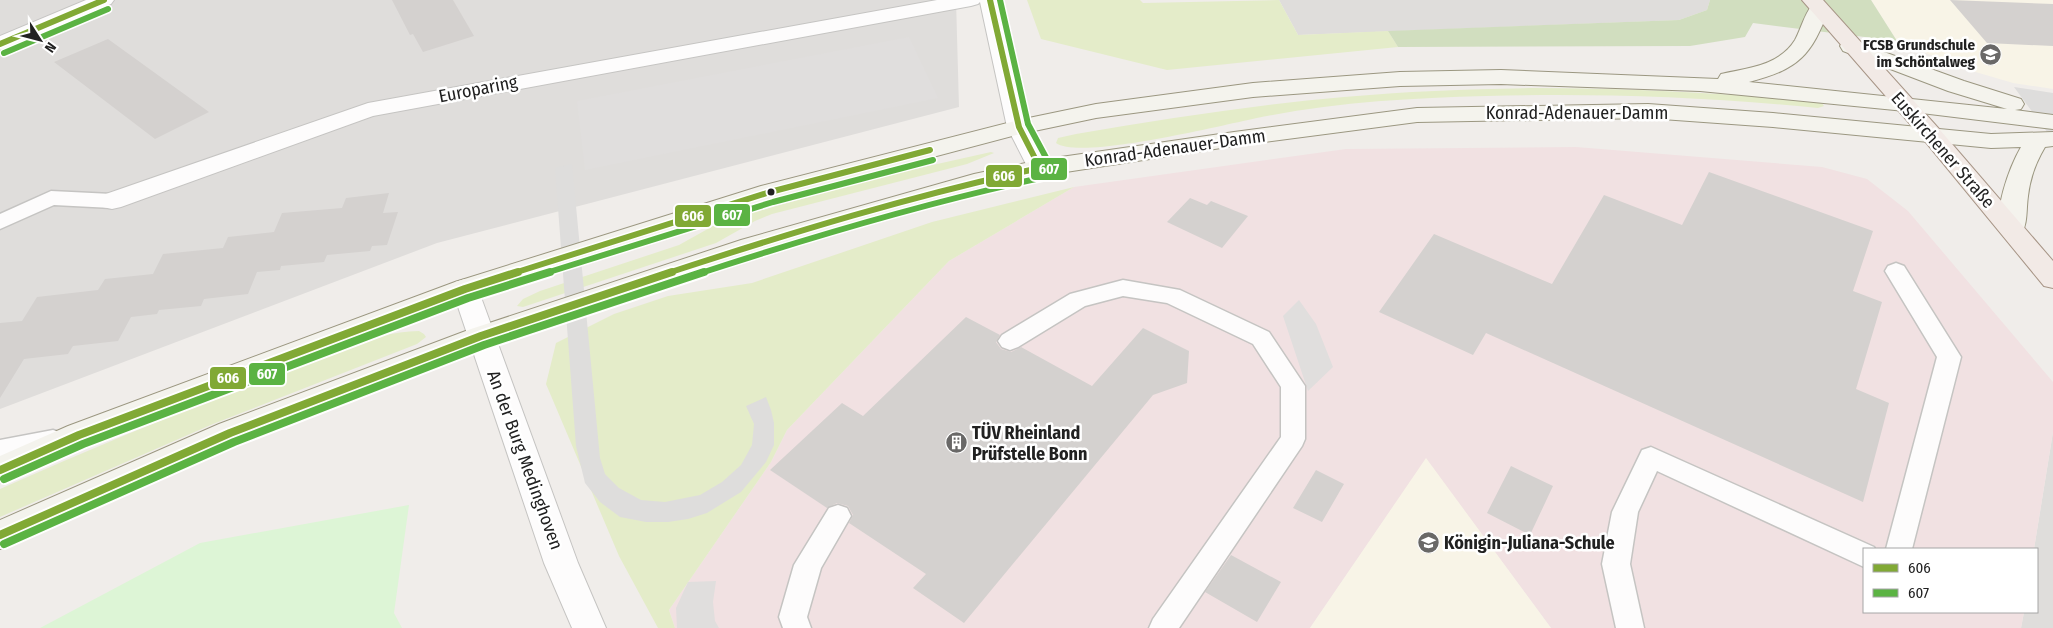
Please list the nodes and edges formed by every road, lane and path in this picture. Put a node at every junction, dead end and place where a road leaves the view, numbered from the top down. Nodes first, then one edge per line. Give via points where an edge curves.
1 (104, 0) edge
2 (971, 0) edge
3 (990, 0) edge
4 (1816, 4) edge
5 (0, 44) edge
6 (1851, 46) junction
7 (1700, 84) junction
8 (1904, 104) junction
9 (2053, 114) edge
10 (2053, 122) edge
11 (1020, 127) junction
12 (1932, 135) junction
13 (2045, 140) edge
14 (1040, 168) junction
15 (112, 201) joint
16 (0, 222) edge
17 (2012, 229) junction
18 (1896, 271) dead end
19 (2053, 280) edge
20 (465, 289) junction
21 (480, 336) junction
22 (1010, 341) dead end
23 (79, 435) junction
24 (0, 450) edge
25 (0, 470) edge
26 (838, 516) dead end
27 (0, 535) edge
28 (1899, 548) edge
29 (1863, 555) edge
30 (589, 628) edge
31 (797, 628) edge
32 (1163, 628) edge
33 (1630, 628) edge

1 - 5 street
2 - 15 street, Europaring via 368,110
3 - 11 street
4 - 6 main road, Euskirchener Straße
4 - 7 main road via 1807,39 1790,58 1755,74
6 - 8 main road, Euskirchener Straße
6 - 9 main road via 1956,86
7 - 8 main road, Konrad-Adenauer-Damm
7 - 11 main road, Konrad-Adenauer-Damm via 1501,77 1400,79 1253,90 1096,111
8 - 10 main road, Konrad-Adenauer-Damm
8 - 12 main road, Euskirchener Straße
11 - 14 street
11 - 20 main road, Konrad-Adenauer-Damm via 770,192
12 - 13 main road, Konrad-Adenauer-Damm via 1991,141
12 - 14 main road, Konrad-Adenauer-Damm via 1648,111 1417,115
12 - 17 main road, Euskirchener Straße
13 - 17 main road via 2026,158 2018,176
14 - 21 main road, Konrad-Adenauer-Damm via 974,182 750,246
15 - 16 lane, Europaring via 50,198
17 - 19 main road, Euskirchener Straße
18 - 28 lane via 1949,357
20 - 21 street, An der Burg Medinghoven
20 - 23 main road, Konrad-Adenauer-Damm
21 - 27 main road, Konrad-Adenauer-Damm via 230,433
21 - 30 street, An der Burg Medinghoven via 561,563
22 - 32 lane via 1078,300 1124,288 1172,296 1261,338 1293,386 1294,439
23 - 24 lane
23 - 25 main road, Konrad-Adenauer-Damm
26 - 31 lane via 808,565 793,617
29 - 33 lane via 1651,457 1625,512 1616,564

